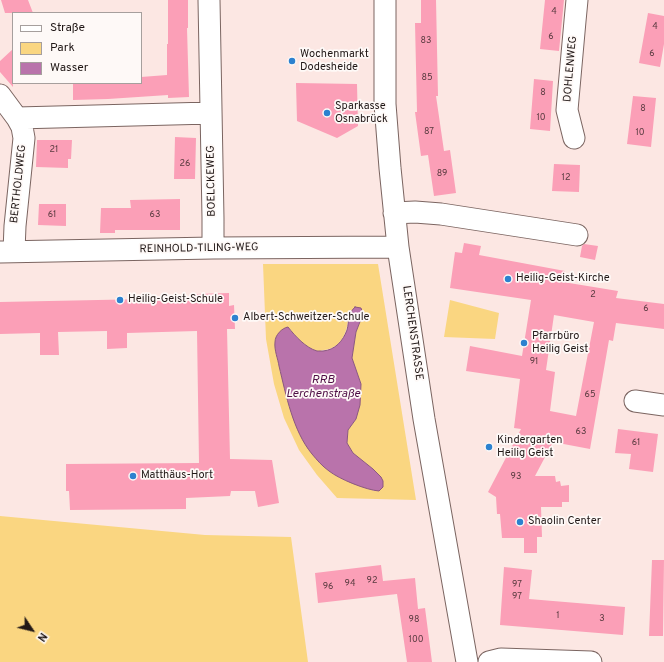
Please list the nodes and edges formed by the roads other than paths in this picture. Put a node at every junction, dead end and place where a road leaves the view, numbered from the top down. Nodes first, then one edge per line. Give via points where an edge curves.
1 (209, 0) edge
2 (385, 0) edge
3 (577, 0) edge
4 (0, 95) edge
5 (211, 113) junction
6 (17, 118) junction
7 (574, 138) dead end
8 (394, 213) junction
9 (577, 235) dead end
10 (398, 247) junction
11 (213, 248) junction
12 (7, 251) edge
13 (635, 401) dead end
14 (664, 405) edge
15 (468, 662) edge
16 (489, 662) edge
17 (591, 662) edge

1 - 5 street, BOELCKEWEG
2 - 8 street, LERCHENSTRASSE via 386,104
3 - 7 street, DOHLENWEG via 567,110
4 - 6 street, BERTHOLDWEG
5 - 6 street
5 - 11 street, BOELCKEWEG
6 - 12 street, BERTHOLDWEG via 24,138 15,226
8 - 9 street via 441,214
8 - 10 street, LERCHENSTRASSE
10 - 11 street, REINHOLD-TILING-WEG
10 - 15 street, LERCHENSTRASSE via 424,419
11 - 12 street, REINHOLD-TILING-WEG
13 - 14 street
16 - 17 street via 501,659

